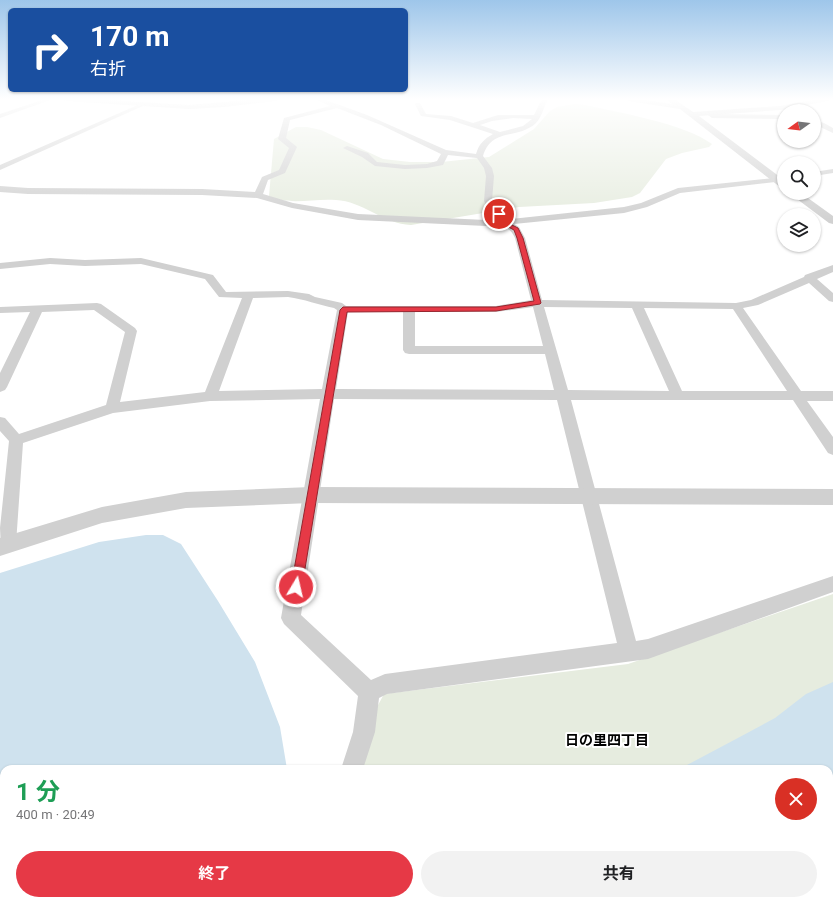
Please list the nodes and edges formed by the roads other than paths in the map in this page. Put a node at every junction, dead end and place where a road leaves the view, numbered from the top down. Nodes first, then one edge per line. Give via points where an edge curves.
1 (60, 141) edge
2 (285, 141) edge
3 (416, 141) edge
4 (488, 141) edge
5 (728, 141) edge
6 (347, 148) dead end
7 (445, 153) junction
8 (479, 156) junction
9 (0, 168) edge
10 (833, 171) edge
11 (821, 173) edge
12 (777, 178) edge
13 (777, 182) edge
14 (0, 189) edge
15 (258, 195) junction
16 (804, 200) edge
17 (833, 221) edge
18 (503, 222) junction
19 (0, 266) edge
20 (833, 268) edge
21 (809, 277) junction
22 (248, 294) junction
23 (833, 299) edge
24 (537, 303) junction
25 (636, 304) junction
26 (736, 306) junction
27 (38, 308) junction
28 (409, 309) junction
29 (0, 310) edge
30 (343, 310) junction
31 (551, 350) junction
32 (0, 387) edge
33 (328, 394) junction
34 (563, 395) junction
35 (210, 396) junction
36 (678, 396) junction
37 (797, 396) junction
38 (833, 396) edge
39 (112, 408) junction
40 (0, 422) edge
41 (16, 440) junction
42 (833, 449) edge
43 (311, 495) junction
44 (590, 497) junction
45 (833, 497) edge
46 (4, 545) edge
47 (833, 584) edge
48 (629, 652) junction
49 (369, 692) junction
50 (354, 765) edge

1 - 9 street
2 - 15 street via 293,147 282,171 265,179
3 - 7 street
4 - 8 street
5 - 12 street
6 - 7 street via 365,155 375,164 405,167 435,165 440,163
7 - 8 street
8 - 18 street via 488,168 490,176 488,201 493,209 506,219
10 - 11 street
13 - 18 street via 678,191 624,210
14 - 15 street
15 - 18 street via 358,217
16 - 17 street
18 - 24 street via 516,229 520,238
19 - 22 street via 50,261 141,261 209,277 223,295
20 - 21 street
21 - 23 street
21 - 26 street via 754,303
22 - 30 street via 305,296 312,300 338,305
22 - 35 street
24 - 25 street
24 - 28 street via 496,309
24 - 31 street
25 - 26 street
25 - 36 street
26 - 37 street
27 - 29 street
27 - 32 street
27 - 39 street via 98,306 131,331
28 - 30 street
28 - 31 street via 409,350
30 - 33 street
31 - 34 street
33 - 34 street
33 - 35 street
33 - 43 street
34 - 36 street
34 - 44 street
35 - 39 street
36 - 37 street
37 - 38 street
37 - 42 street
39 - 41 street
40 - 41 street
41 - 46 street
43 - 44 street
43 - 46 street via 186,500 102,515
43 - 49 street via 291,618
44 - 45 street
44 - 48 street
47 - 48 street via 648,649
48 - 49 street via 385,684
49 - 50 street via 362,746

